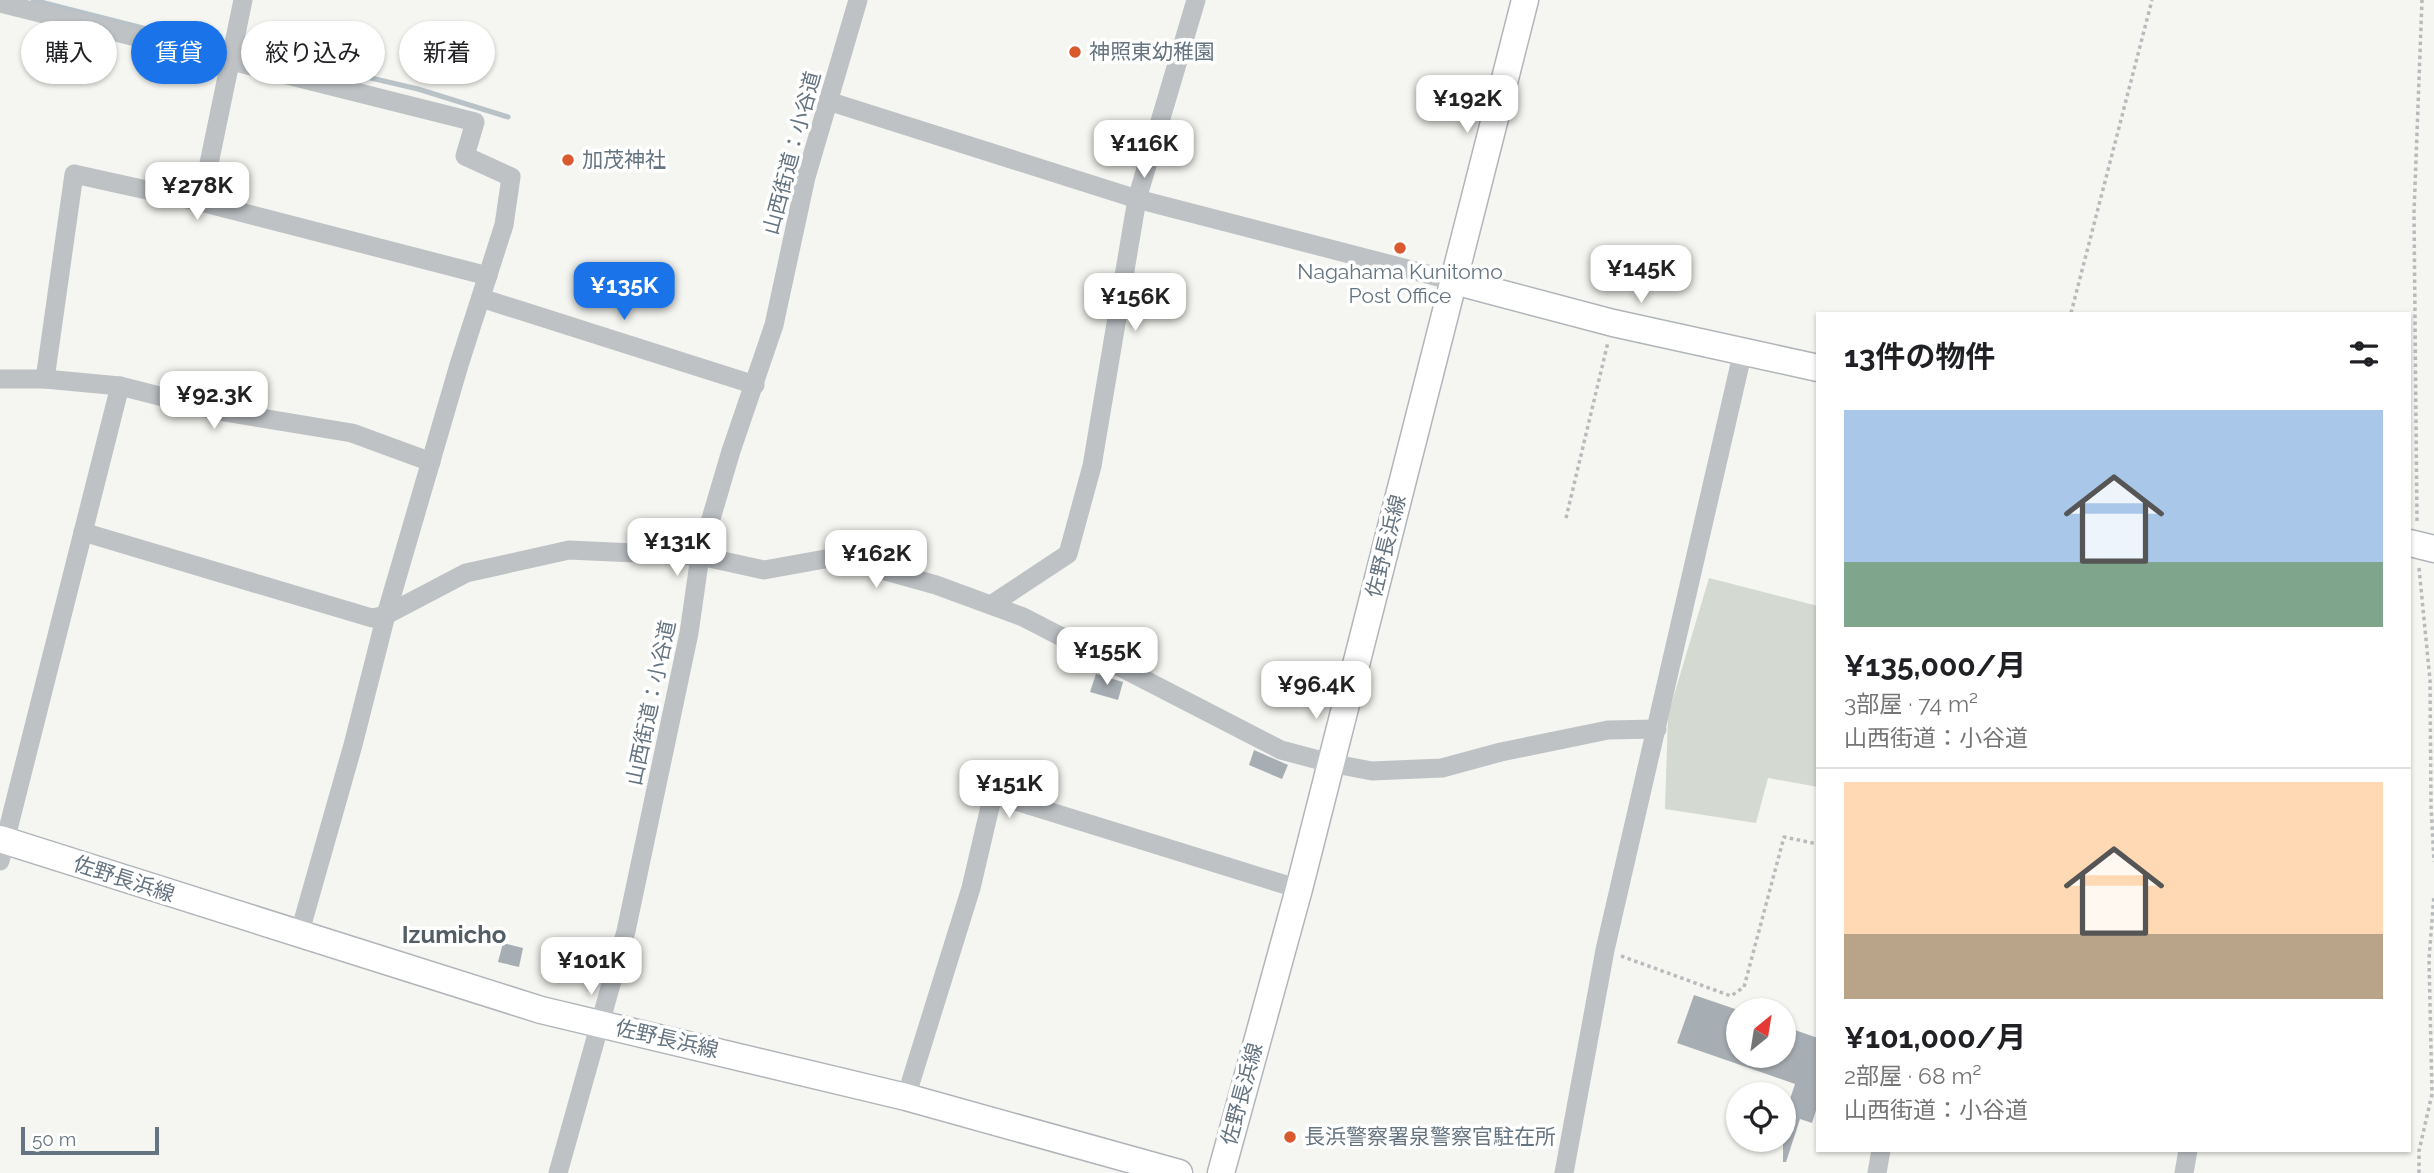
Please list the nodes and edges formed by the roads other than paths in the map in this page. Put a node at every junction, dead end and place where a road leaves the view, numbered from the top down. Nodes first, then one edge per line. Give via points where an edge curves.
1 (243, 0) edge
2 (858, 0) edge
3 (1196, 0) edge
4 (1525, 0) edge
5 (0, 3) edge
6 (229, 62) junction
7 (828, 101) junction
8 (1137, 200) junction
9 (201, 202) junction
10 (488, 276) junction
11 (1454, 281) junction
12 (481, 298) junction
13 (1743, 351) junction
14 (1816, 368) edge
15 (0, 379) edge
16 (45, 379) junction
17 (755, 385) junction
18 (120, 386) junction
19 (430, 462) junction
20 (83, 532) junction
21 (700, 556) junction
22 (991, 605) junction
23 (386, 615) junction
24 (1657, 729) junction
25 (1330, 763) junction
26 (2, 847) edge
27 (1299, 889) junction
28 (299, 935) junction
29 (601, 1023) junction
30 (906, 1097) junction
31 (1881, 1152) edge
32 (2188, 1152) edge
33 (558, 1173) edge
34 (1179, 1173) edge
35 (1221, 1173) edge
36 (1564, 1173) edge
37 (1877, 1173) edge
38 (2184, 1173) edge

1 - 6 street
2 - 7 street, 山西街道：小谷道
3 - 8 street
4 - 11 main road, 佐野長浜線
5 - 6 street
6 - 9 street
6 - 10 street via 475,122 465,156 511,177 504,225
7 - 8 street
7 - 17 street, 山西街道：小谷道
8 - 11 street
8 - 22 street via 1092,466 1068,554
9 - 10 street
9 - 16 street via 74,174
10 - 12 street
11 - 13 main road
11 - 25 main road, 佐野長浜線
12 - 17 street
12 - 19 street
13 - 14 main road
13 - 24 street
15 - 16 street
16 - 18 street
17 - 21 street, 山西街道：小谷道
18 - 19 street via 218,411 352,433
18 - 20 street
19 - 23 street
20 - 23 street via 372,618
20 - 26 street
21 - 22 street via 764,570 835,557
21 - 23 street via 569,550 466,573
21 - 29 street, 山西街道：小谷道 via 677,695 626,931
22 - 25 street via 1023,617 1281,750
23 - 28 street
24 - 25 street via 1608,730 1442,768 1373,771
24 - 36 street via 1605,950
25 - 27 main road, 佐野長浜線
26 - 28 main road, 佐野長浜線
27 - 30 street via 993,794 971,888
27 - 35 main road, 佐野長浜線
28 - 29 main road, 佐野長浜線 via 541,1010
29 - 30 main road, 佐野長浜線
29 - 33 street, 山西街道：小谷道
30 - 34 main road, 佐野長浜線
31 - 37 street
32 - 38 street

